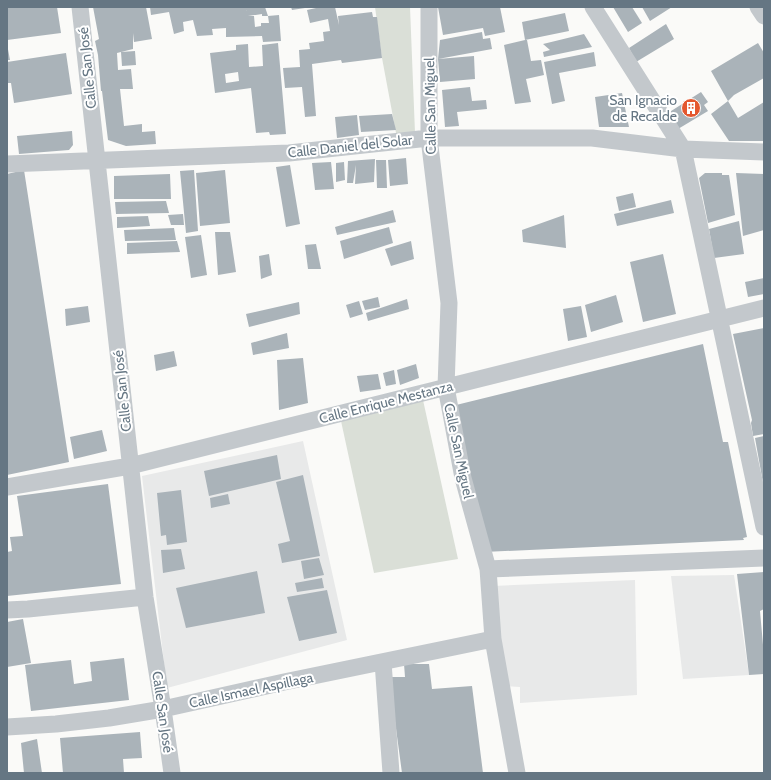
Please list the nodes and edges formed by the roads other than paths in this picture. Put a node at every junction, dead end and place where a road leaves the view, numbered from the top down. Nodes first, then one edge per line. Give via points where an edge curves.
1 (80, 7) edge
2 (429, 7) edge
3 (593, 7) edge
4 (758, 7) edge
5 (764, 16) edge
6 (429, 138) junction
7 (683, 149) junction
8 (764, 152) edge
9 (97, 160) junction
10 (7, 164) edge
11 (764, 308) edge
12 (720, 320) junction
13 (446, 387) junction
14 (130, 466) junction
15 (7, 487) edge
16 (764, 527) edge
17 (764, 558) edge
18 (488, 569) junction
19 (145, 597) junction
20 (7, 610) edge
21 (493, 639) junction
22 (383, 662) junction
23 (163, 709) junction
24 (7, 727) edge
25 (172, 773) edge
26 (391, 773) edge
27 (516, 773) edge

1 - 9 street, Calle San José
2 - 6 street, Calle San Miguel
3 - 7 street
4 - 5 street
6 - 7 street, Calle Daniel del Solar via 592,138
6 - 9 street, Calle Daniel del Solar via 289,153
6 - 13 street, Calle San Miguel via 449,303
7 - 8 street, Calle Daniel del Solar
7 - 12 street
9 - 10 street, Calle Daniel del Solar
9 - 14 street, Calle San José
11 - 12 street, Calle Enrique Mestanza
12 - 13 street, Calle Enrique Mestanza
12 - 16 street
13 - 14 street, Calle Enrique Mestanza
13 - 18 street, Calle San Miguel via 464,478
14 - 15 street, Calle Enrique Mestanza
14 - 19 street, Calle San José
17 - 18 street
18 - 21 street, Calle San Miguel
19 - 20 street
19 - 23 street, Calle San José
21 - 22 street, Calle Ismael Aspillaga
21 - 27 street, Calle San Miguel
22 - 23 street, Calle Ismael Aspillaga
22 - 26 street
23 - 24 street, Calle Ismael Aspillaga via 109,718
23 - 25 street, Calle San José

